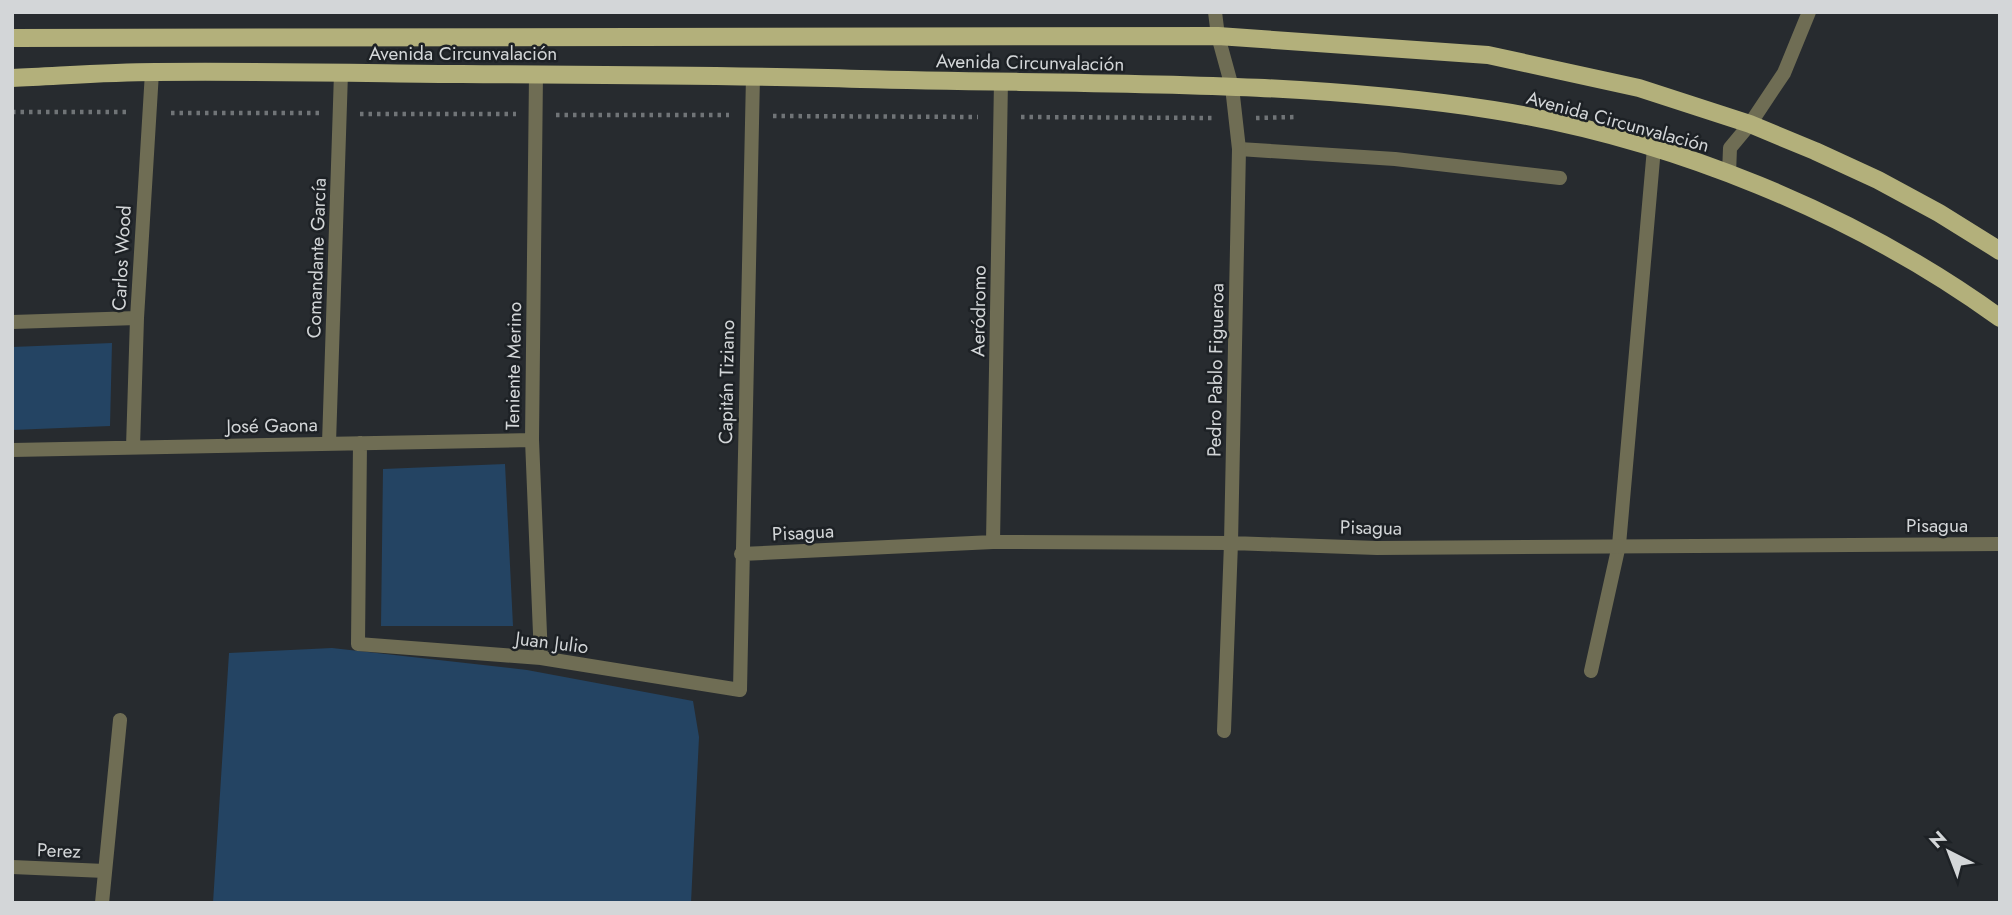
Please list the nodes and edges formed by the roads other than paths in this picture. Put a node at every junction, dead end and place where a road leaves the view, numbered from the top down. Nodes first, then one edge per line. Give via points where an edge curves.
1 (1215, 12) edge
2 (1809, 12) edge
3 (1218, 36) junction
4 (12, 38) edge
5 (152, 72) junction
6 (341, 73) junction
7 (536, 74) junction
8 (753, 76) junction
9 (12, 78) edge
10 (1001, 81) junction
11 (1232, 88) junction
12 (1750, 124) junction
13 (1654, 148) junction
14 (1239, 149) junction
15 (1729, 174) junction
16 (1560, 178) dead end
17 (2000, 251) edge
18 (137, 318) junction
19 (2000, 318) edge
20 (12, 322) edge
21 (532, 440) junction
22 (329, 443) junction
23 (360, 443) junction
24 (132, 447) junction
25 (12, 450) edge
26 (993, 542) junction
27 (1231, 543) junction
28 (2000, 544) edge
29 (1619, 545) junction
30 (741, 554) junction
31 (541, 659) junction
32 (1591, 671) dead end
33 (740, 690) joint
34 (120, 720) dead end
35 (1224, 731) dead end
36 (12, 867) edge
37 (105, 871) junction
38 (102, 903) edge

1 - 3 street, Pedro Pablo Figueroa
2 - 12 street via 1784,73
3 - 4 main road, Avenida Circunvalación
3 - 11 street, Pedro Pablo Figueroa
3 - 12 main road, Avenida Circunvalación via 1488,55 1639,88
5 - 6 main road, Avenida Circunvalación
5 - 9 main road, Avenida Circunvalación
5 - 18 street, Carlos Wood
6 - 7 main road, Avenida Circunvalación
6 - 22 street, Comandante García
7 - 8 main road, Avenida Circunvalación
7 - 21 street, Teniente Merino
8 - 10 main road, Avenida Circunvalación
8 - 30 street, Capitán Tiziano
10 - 11 main road, Avenida Circunvalación
10 - 26 street, Aeródromo
11 - 13 main road, Avenida Circunvalación via 1420,100 1486,109
11 - 14 street, Pedro Pablo Figueroa
12 - 15 street via 1730,148
12 - 17 main road, Avenida Circunvalación via 1878,180
13 - 15 main road, Avenida Circunvalación
13 - 29 street
14 - 16 street via 1395,159
14 - 27 street, Pedro Pablo Figueroa
15 - 19 main road, Avenida Circunvalación via 1874,240
18 - 20 street
18 - 24 street, Carlos Wood
21 - 23 street, José Gaona
21 - 31 street, Teniente Merino
22 - 23 street, José Gaona
22 - 24 street, José Gaona
23 - 31 street, Juan Julio via 358,644
24 - 25 street, José Gaona
26 - 27 street, Pisagua
26 - 30 street, Pisagua
27 - 29 street, Pisagua via 1377,548
27 - 35 street, Pedro Pablo Figueroa
28 - 29 street, Pisagua
29 - 32 street
30 - 33 street, Capitán Tiziano
31 - 33 street, Juan Julio
34 - 37 street
36 - 37 street, Perez
37 - 38 street

